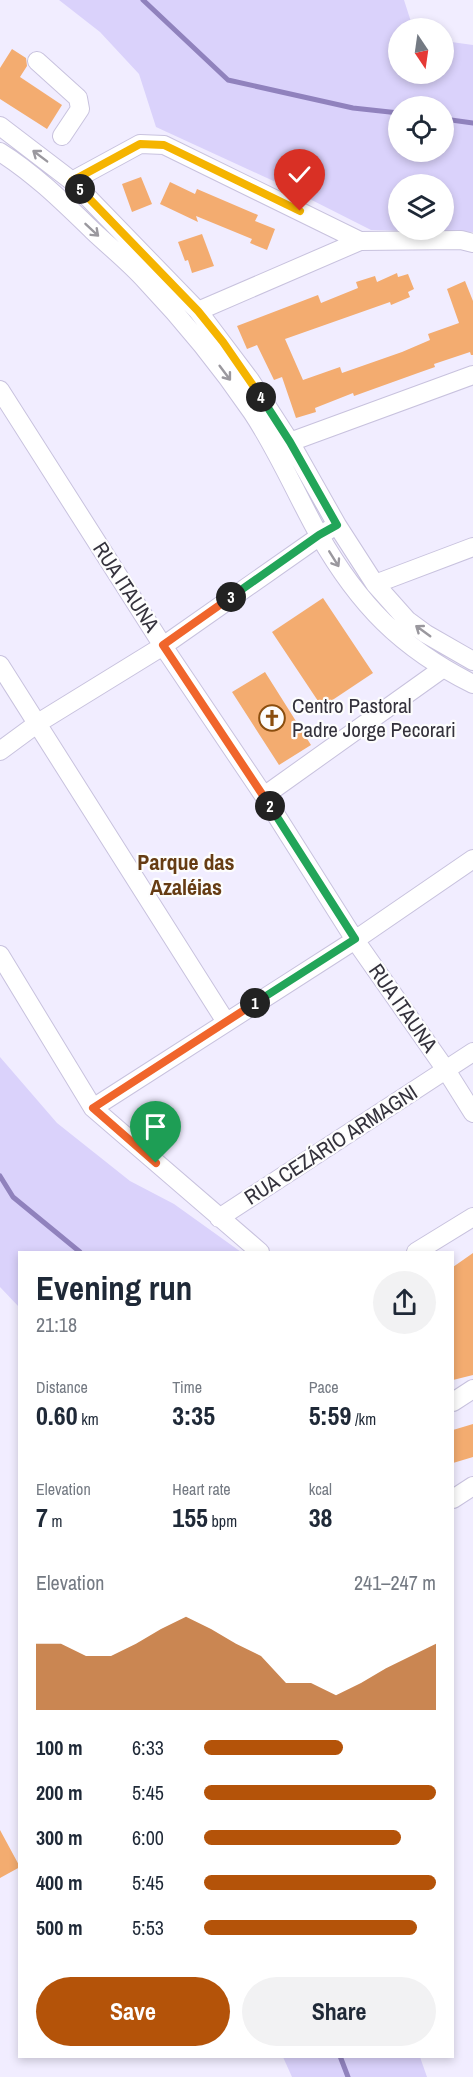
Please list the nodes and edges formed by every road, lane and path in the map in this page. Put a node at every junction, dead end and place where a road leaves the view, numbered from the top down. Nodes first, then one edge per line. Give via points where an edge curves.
1 (37, 61) dead end
2 (0, 126) edge
3 (62, 136) dead end
4 (0, 152) edge
5 (72, 181) junction
6 (360, 241) junction
7 (467, 242) edge
8 (198, 311) junction
9 (473, 375) edge
10 (0, 390) edge
11 (290, 442) junction
12 (337, 525) junction
13 (319, 535) junction
14 (473, 547) edge
15 (375, 584) junction
16 (163, 645) junction
17 (473, 661) edge
18 (0, 665) edge
19 (442, 669) junction
20 (473, 684) edge
21 (38, 723) junction
22 (0, 751) edge
23 (264, 796) junction
24 (473, 859) edge
25 (355, 939) junction
26 (0, 955) edge
27 (226, 1022) junction
28 (473, 1052) edge
29 (446, 1070) junction
30 (93, 1108) junction
31 (473, 1113) edge
32 (473, 1217) edge
33 (219, 1218) junction
34 (259, 1251) edge
35 (418, 1251) edge
36 (473, 1389) edge
37 (454, 1401) edge
38 (473, 1486) edge
39 (454, 1498) edge

1 - 3 street via 78,98 80,109
5 -> 2 street
4 -> 13 street via 55,193 187,325 266,433
5 - 6 street via 140,144 164,145
5 - 8 street
6 - 7 street
6 - 8 street
8 - 11 street
9 - 11 street
10 - 16 street, RUA ITAUNA
11 - 12 street
12 - 13 street
12 - 15 street
13 - 16 street
13 -> 19 street via 343,573 379,617 401,640
14 - 15 street
17 -> 15 street via 407,620
16 - 21 street
16 - 23 street, RUA ITAUNA
18 - 21 street
19 - 20 street
19 - 23 street
21 - 22 street
21 - 27 street
23 - 25 street, RUA ITAUNA
24 - 25 street
25 - 27 street
25 - 29 street, RUA ITAUNA
26 - 30 street
27 - 30 street
28 - 29 street, RUA CEZÁRIO ARMAGNI
29 - 31 street, RUA ITAUNA
29 - 33 street, RUA CEZÁRIO ARMAGNI
30 - 33 street
32 - 35 street
33 - 34 street
36 - 37 street
38 - 39 street

